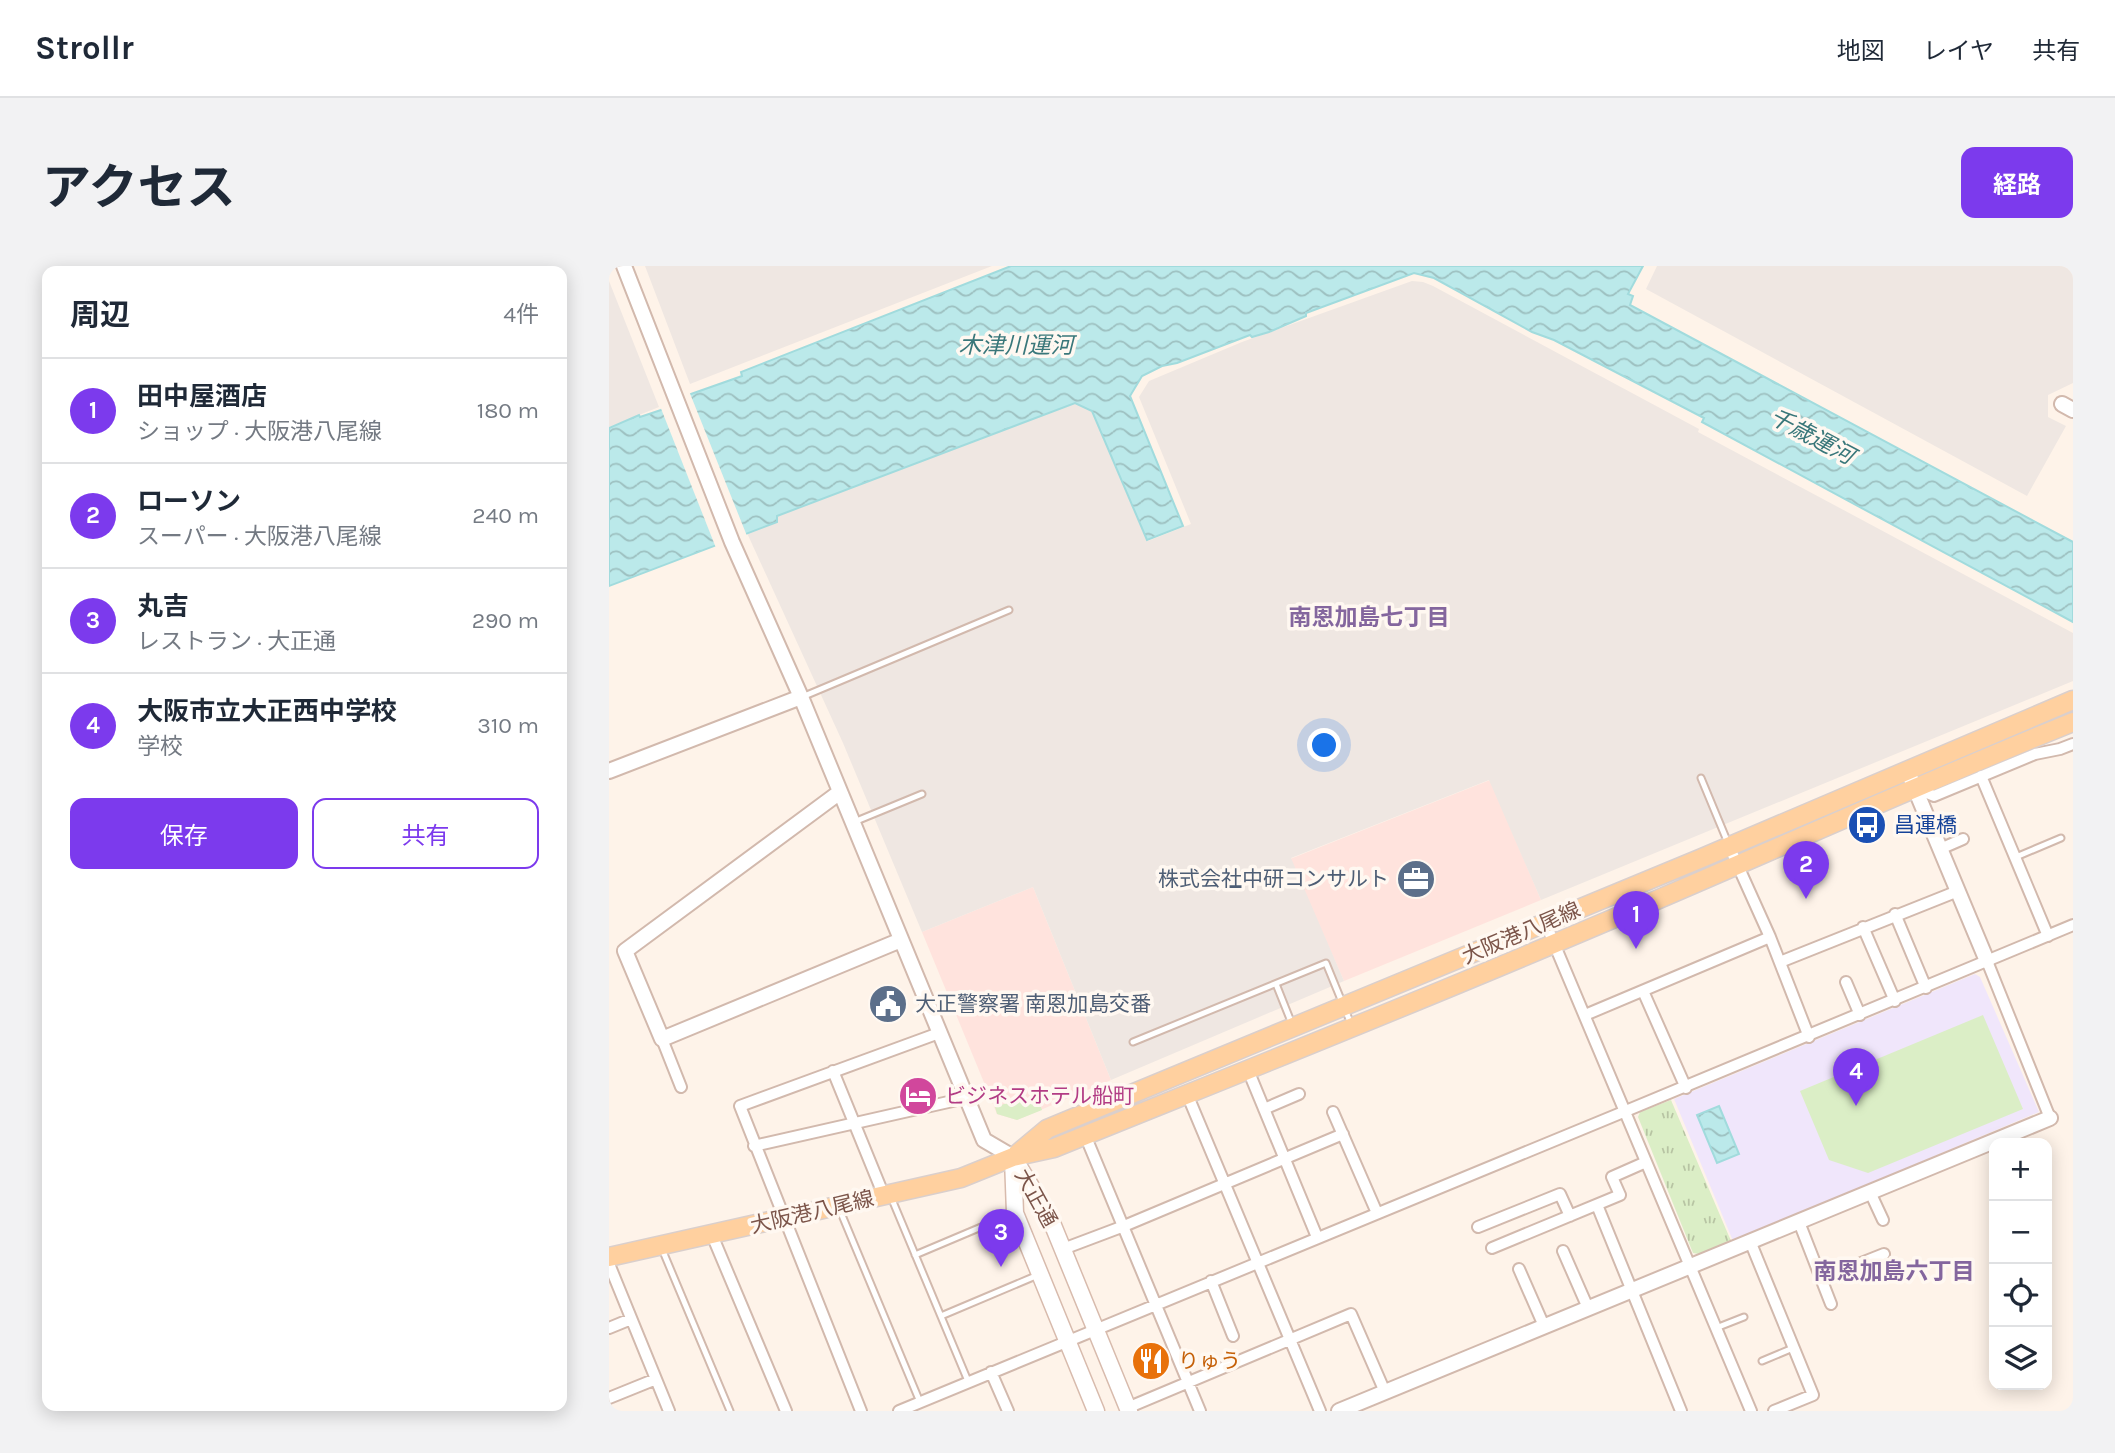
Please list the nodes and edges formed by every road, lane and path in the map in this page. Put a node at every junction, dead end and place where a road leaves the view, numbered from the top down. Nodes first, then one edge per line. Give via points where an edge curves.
1 (624, 266) edge
2 (2073, 399) edge
3 (2073, 410) edge
4 (1009, 610) dead end
5 (801, 697) junction
6 (2073, 700) edge
7 (2073, 722) edge
8 (2073, 744) edge
9 (1907, 770) junction
10 (609, 771) edge
11 (1981, 776) junction
12 (1701, 778) dead end
13 (1915, 788) junction
14 (840, 792) junction
15 (922, 794) dead end
16 (853, 822) junction
17 (2061, 838) dead end
18 (1963, 839) dead end
19 (1729, 846) junction
20 (1940, 849) junction
21 (2015, 857) junction
22 (1737, 866) junction
23 (1958, 891) junction
24 (1895, 914) junction
25 (1545, 922) junction
26 (2073, 925) edge
27 (1863, 927) junction
28 (2048, 936) junction
29 (1770, 937) junction
30 (901, 940) junction
31 (1555, 944) junction
32 (1987, 961) junction
33 (1780, 962) junction
34 (1846, 982) dead end
35 (1276, 984) junction
36 (1926, 988) junction
37 (1643, 991) junction
38 (1895, 1001) junction
39 (1344, 1006) junction
40 (1584, 1015) junction
41 (1860, 1015) junction
42 (1294, 1027) junction
43 (1353, 1027) junction
44 (939, 1033) junction
45 (1809, 1037) junction
46 (662, 1039) junction
47 (1133, 1042) dead end
48 (1248, 1070) junction
49 (833, 1071) junction
50 (681, 1087) dead end
51 (1686, 1088) junction
52 (1187, 1094) junction
53 (1299, 1094) dead end
54 (966, 1098) junction
55 (1264, 1109) junction
56 (1333, 1112) dead end
57 (1624, 1112) junction
58 (2050, 1118) joint
59 (854, 1124) junction
60 (1343, 1134) junction
61 (1085, 1135) junction
62 (754, 1146) junction
63 (1013, 1157) junction
64 (1285, 1159) junction
65 (1646, 1163) junction
66 (1226, 1184) junction
67 (1870, 1192) junction
68 (887, 1196) junction
69 (1597, 1205) junction
70 (839, 1207) junction
71 (1015, 1213) junction
72 (1377, 1213) junction
73 (1570, 1216) junction
74 (783, 1219) junction
75 (1883, 1220) dead end
76 (1799, 1222) junction
77 (1124, 1226) junction
78 (1478, 1227) dead end
79 (712, 1235) junction
80 (1317, 1237) junction
81 (1750, 1241) junction
82 (661, 1246) junction
83 (1492, 1248) dead end
84 (1063, 1249) junction
85 (1563, 1251) dead end
86 (1884, 1254) dead end
87 (915, 1255) junction
88 (609, 1257) edge
89 (1259, 1261) junction
90 (609, 1264) edge
91 (1691, 1267) junction
92 (1520, 1269) dead end
93 (1040, 1275) junction
94 (1821, 1279) junction
95 (1211, 1281) junction
96 (1631, 1290) junction
97 (1155, 1304) junction
98 (1831, 1304) dead end
99 (1588, 1308) junction
100 (941, 1316) junction
101 (1744, 1317) dead end
102 (631, 1319) junction
103 (1544, 1326) junction
104 (609, 1328) edge
105 (1094, 1328) junction
106 (1716, 1328) junction
107 (1233, 1336) dead end
108 (1290, 1339) junction
109 (1067, 1340) junction
110 (1793, 1348) junction
111 (1762, 1361) dead end
112 (991, 1372) junction
113 (656, 1379) junction
114 (968, 1381) junction
115 (1188, 1382) junction
116 (1385, 1392) junction
117 (609, 1398) edge
118 (920, 1402) junction
119 (1128, 1409) edge
120 (669, 1411) edge
121 (730, 1411) edge
122 (786, 1411) edge
123 (861, 1411) edge
124 (899, 1411) edge
125 (1008, 1411) edge
126 (1096, 1411) edge
127 (1200, 1411) edge
128 (1320, 1411) edge
129 (1339, 1411) edge
130 (1681, 1411) edge
131 (1751, 1411) edge
132 (1774, 1411) edge

1 - 5 street via 732,542
2 - 3 street via 2062,404
4 - 5 lane
5 - 10 street
5 - 14 street
6 - 9 main road, 大阪港八尾線
7 - 13 main road, 大阪港八尾線
8 - 11 street
9 - 13 street
9 - 19 main road, 大阪港八尾線
11 - 13 street via 1934,796
11 - 21 street
12 - 19 lane
13 - 20 street
13 - 22 main road, 大阪港八尾線
14 - 16 street
14 - 46 street via 625,951
15 - 16 lane
16 - 30 street
17 - 21 lane
18 - 20 street
19 - 22 street
19 - 25 main road, 大阪港八尾線
20 - 23 street
21 - 28 street
22 - 29 street
22 - 31 main road, 大阪港八尾線
23 - 24 street
23 - 32 street
24 - 27 street
24 - 36 street
25 - 31 street
25 - 39 main road, 大阪港八尾線
26 - 28 street
27 - 33 street
27 - 38 street
28 - 32 street
29 - 33 street
29 - 37 street
30 - 44 street
30 - 46 street
31 - 40 street
31 - 43 main road, 大阪港八尾線
32 - 36 street
32 - 58 street
33 - 45 street
34 - 41 street
35 - 39 lane via 1326,963
35 - 42 lane
35 - 47 lane
36 - 38 street
37 - 40 street
37 - 51 street
38 - 41 street
39 - 42 main road, 大阪港八尾線
39 - 43 lane
40 - 57 street
41 - 45 street
42 - 63 main road, 大阪港八尾線 via 1047,1129
43 - 48 main road, 大阪港八尾線
44 - 49 street
44 - 54 street
45 - 51 street
46 - 50 street
48 - 52 main road, 大阪港八尾線
48 - 55 street
49 - 59 street
49 - 62 street via 740,1106
51 - 57 street
52 - 61 main road, 大阪港八尾線
52 - 66 street
53 - 55 street
54 - 59 street
54 - 63 street via 984,1140
55 - 64 street
56 - 60 street
57 - 65 street
57 - 72 street
58 - 67 street
59 - 62 street
59 - 68 street
60 - 64 street
60 - 72 street
61 - 63 main road, 大阪港八尾線
61 - 77 street
62 - 74 street
63 - 68 main road, 大阪港八尾線 via 969,1176
63 - 71 main road, 大正通
63 - 84 main road, 大正通 via 1039,1197
64 - 66 street
64 - 80 street
65 - 69 street via 1612,1177 1620,1195
65 - 91 street
66 - 77 street
66 - 89 street
67 - 75 street
67 - 76 street
68 - 70 main road, 大阪港八尾線
68 - 87 lane
69 - 73 street
69 - 96 street
70 - 74 main road, 大阪港八尾線
70 - 118 lane
71 - 87 lane
71 - 93 main road, 大正通
72 - 80 street
73 - 78 street via 1560,1194
73 - 83 street
74 - 79 main road, 大阪港八尾線
74 - 123 street
76 - 81 street
76 - 94 street
77 - 84 street
77 - 97 street
79 - 82 main road, 大阪港八尾線
79 - 122 street
80 - 89 street
81 - 91 street
81 - 110 street
82 - 88 main road, 大阪港八尾線
82 - 121 lane
84 - 105 main road, 大正通
85 - 99 street
86 - 94 street
87 - 100 lane
89 - 95 street
89 - 108 street
90 - 102 street
91 - 96 street
91 - 106 street
92 - 103 street
93 - 100 lane
93 - 109 main road, 大正通
94 - 98 street
95 - 97 street
95 - 107 street
96 - 99 street
96 - 130 street
97 - 105 street
97 - 115 street
99 - 103 street
100 - 114 lane
101 - 106 lane
102 - 104 street
102 - 113 street
103 - 116 street
105 - 109 street
105 - 119 main road, 大正通
106 - 131 street
108 - 115 street
108 - 116 street via 1351,1314
108 - 128 street
109 - 112 street
109 - 126 main road, 大正通
110 - 111 lane
110 - 132 street via 1813,1395
112 - 114 street
112 - 125 street
113 - 117 street
113 - 120 street
114 - 118 street
115 - 119 street
115 - 127 street
116 - 129 street
118 - 124 street

